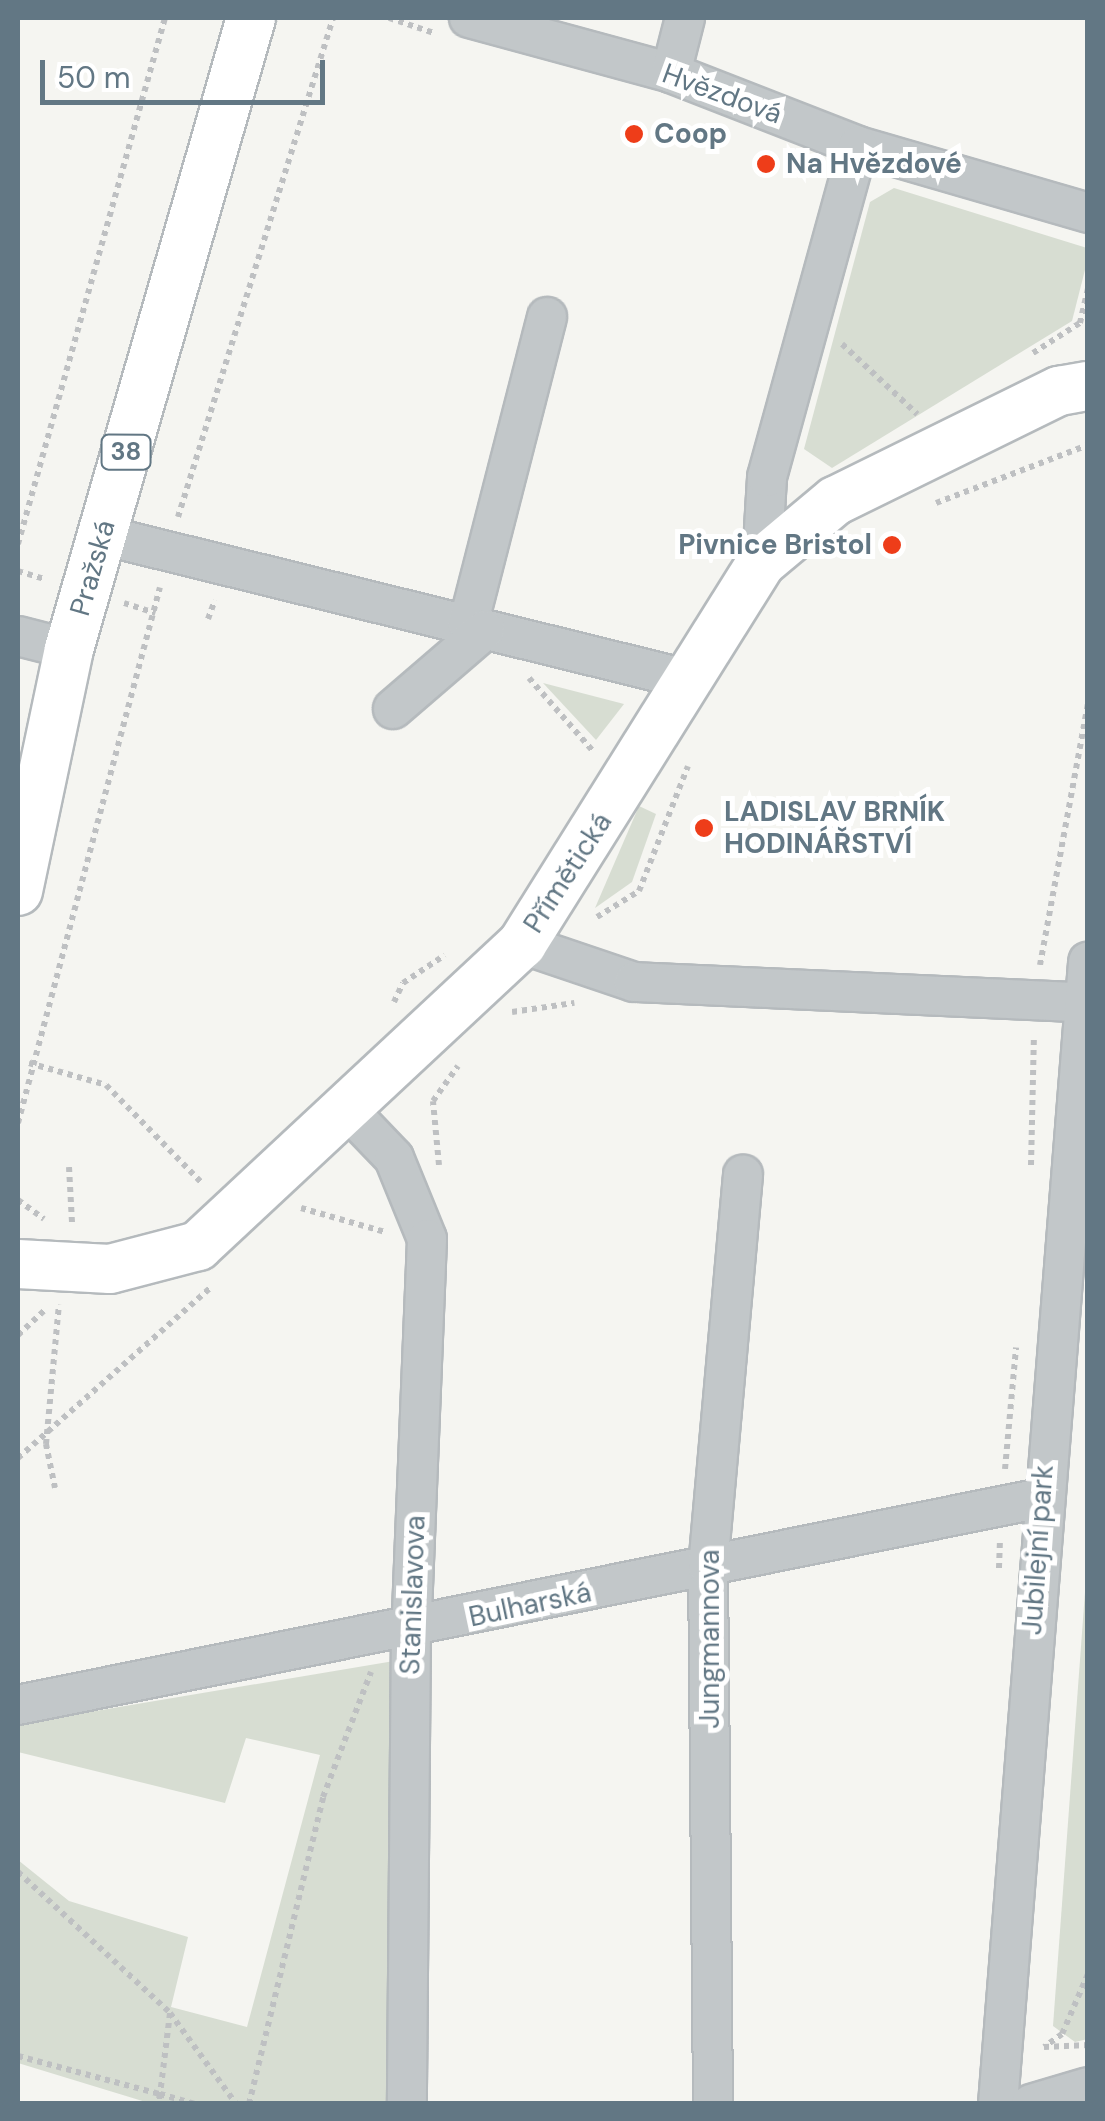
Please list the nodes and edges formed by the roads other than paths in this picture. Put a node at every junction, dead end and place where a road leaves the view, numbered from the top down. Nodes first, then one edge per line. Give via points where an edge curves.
1 (251, 18) edge
2 (469, 18) edge
3 (686, 18) edge
4 (671, 73) junction
5 (858, 146) junction
6 (1088, 213) edge
7 (547, 317) dead end
8 (1078, 378) edge
9 (102, 534) junction
10 (762, 562) junction
11 (474, 633) junction
12 (18, 636) edge
13 (70, 649) junction
14 (682, 678) junction
15 (393, 709) dead end
16 (18, 891) edge
17 (522, 944) junction
18 (1088, 962) edge
19 (1084, 1003) edge
20 (350, 1111) junction
21 (743, 1175) dead end
22 (18, 1264) edge
23 (1041, 1498) junction
24 (708, 1567) junction
25 (411, 1630) junction
26 (18, 1706) edge
27 (1088, 2088) edge
28 (408, 2104) edge
29 (713, 2104) edge
30 (998, 2104) edge
31 (1032, 2104) edge

1 - 9 main road, Pražská / 38
2 - 4 street, Hvězdová
3 - 4 street
4 - 5 street, Hvězdová
5 - 6 street, Hvězdová
5 - 10 street via 767,476
7 - 11 street
8 - 10 main road, Přímětická via 835,501
9 - 11 street
9 - 13 main road, Pražská / 38
10 - 14 main road, Přímětická
11 - 14 street
11 - 15 street
12 - 13 street
13 - 16 main road, Pražská / 38
14 - 17 main road, Přímětická
17 - 19 street via 634,982
17 - 20 main road, Přímětická
18 - 19 street, Jubilejní park
19 - 23 street, Jubilejní park
20 - 22 main road, Přímětická via 198,1246 110,1269
20 - 25 street, Stanislavova via 394,1158 427,1240
21 - 24 street, Jungmannova
23 - 24 street, Bulharská
23 - 30 street, Jubilejní park
24 - 25 street, Bulharská
24 - 29 street, Jungmannova
25 - 26 street, Bulharská
25 - 28 street, Stanislavova
27 - 31 street

